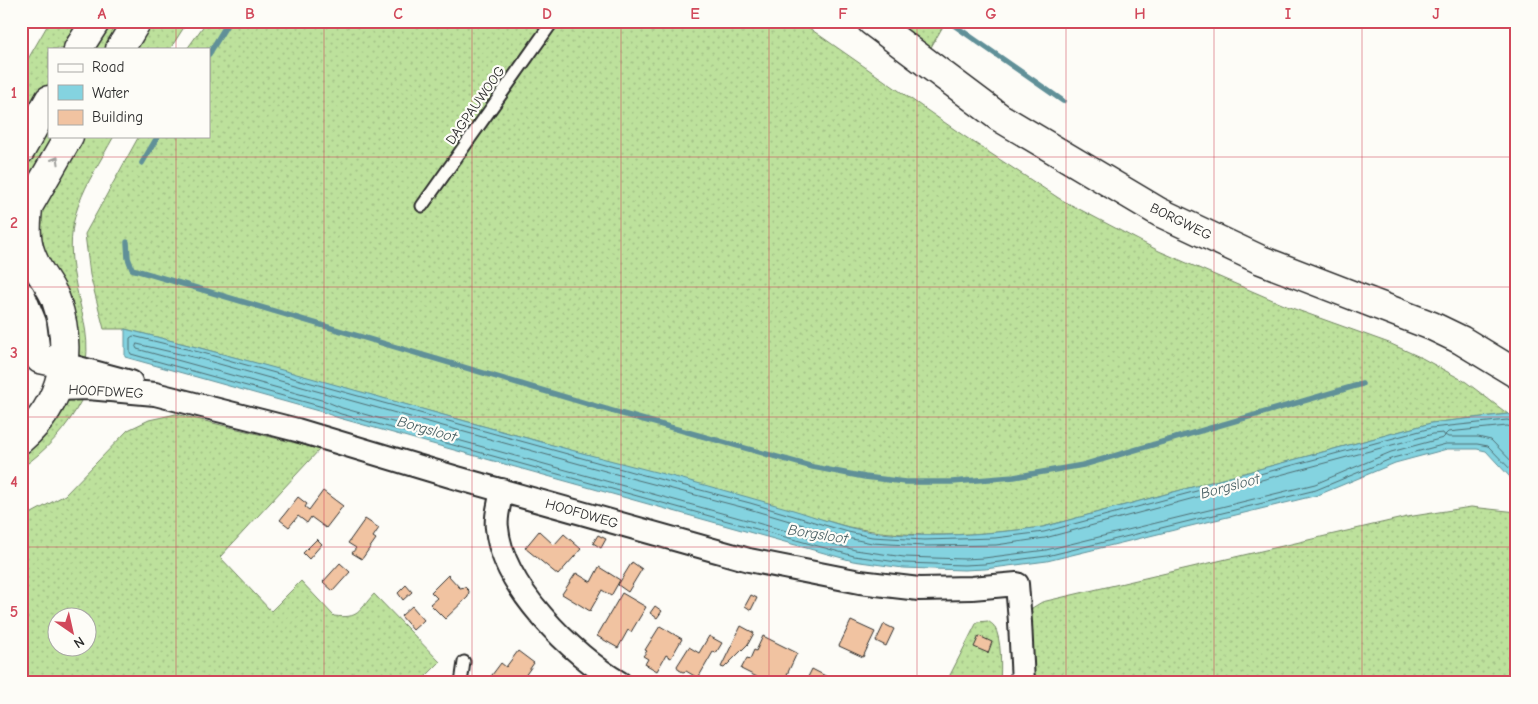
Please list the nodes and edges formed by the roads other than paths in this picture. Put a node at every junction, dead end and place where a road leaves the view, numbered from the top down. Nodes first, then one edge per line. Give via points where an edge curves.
1 (96, 21) edge
2 (137, 21) edge
3 (553, 21) edge
4 (871, 21) edge
5 (79, 48) edge
6 (121, 48) edge
7 (48, 102) edge
8 (69, 138) edge
9 (21, 150) edge
10 (422, 206) dead end
11 (25, 214) edge
12 (27, 265) edge
13 (21, 296) edge
14 (57, 372) junction
15 (1517, 374) edge
16 (21, 419) edge
17 (21, 439) edge
18 (502, 490) junction
19 (464, 662) dead end
20 (461, 683) edge
21 (620, 683) edge
22 (1023, 683) edge

1 - 5 main road
2 - 6 main road
3 - 10 lane, DAGPAUWOOG
4 - 15 main road, BORGWEG via 999,118 1159,212 1261,260 1432,326
7 - 9 main road
11 -> 8 main road
11 - 12 main road
12 - 14 main road via 49,286 56,301 63,335
13 - 14 main road via 32,323 36,354
14 - 16 main road
14 - 17 main road via 46,411
14 - 18 street, HOOFDWEG via 88,388 155,394 297,430
18 - 21 street via 496,526 503,555 516,581 536,609 573,648
18 - 22 street, HOOFDWEG via 749,560 860,582 918,589 1017,584
19 - 20 lane

